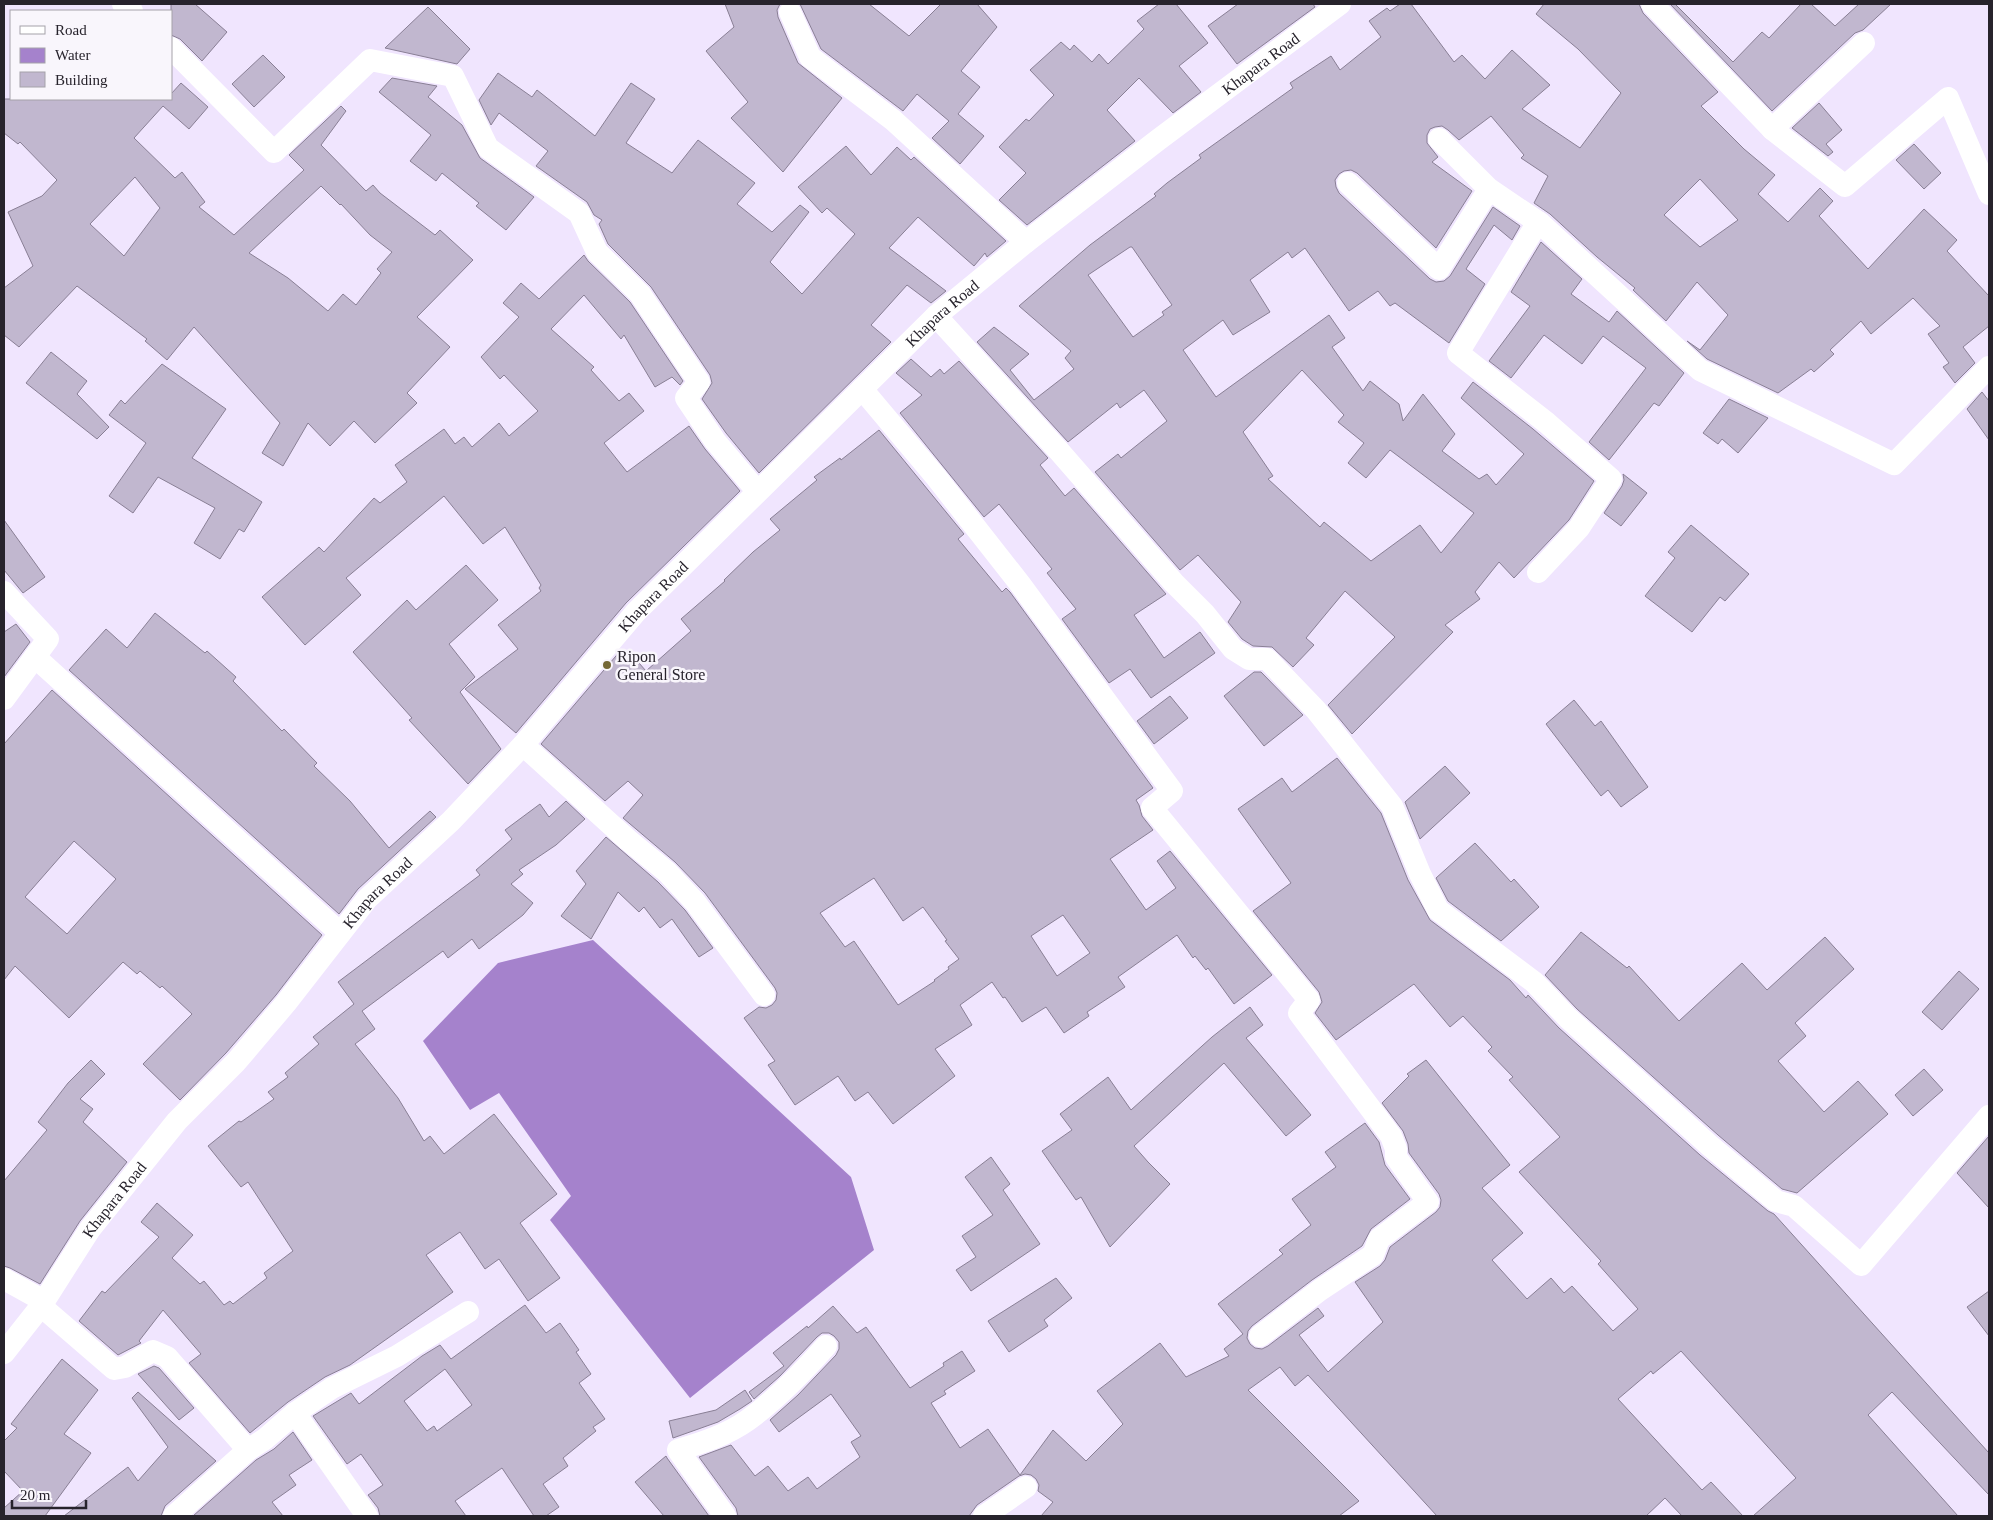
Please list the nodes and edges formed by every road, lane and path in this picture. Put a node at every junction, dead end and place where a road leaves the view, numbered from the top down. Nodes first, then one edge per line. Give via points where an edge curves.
1 (1340, 4) edge
2 (1652, 4) edge
3 (790, 12) dead end
4 (1864, 43) dead end
5 (172, 49) edge
6 (1772, 129) junction
7 (1439, 139) dead end
8 (1348, 183) dead end
9 (1489, 189) junction
10 (1989, 194) edge
11 (1538, 222) junction
12 (1026, 242) junction
13 (936, 316) junction
14 (1989, 368) edge
15 (862, 389) junction
16 (757, 490) junction
17 (1538, 572) dead end
18 (4, 592) edge
19 (34, 657) junction
20 (4, 699) edge
21 (523, 745) junction
22 (340, 933) junction
23 (764, 995) dead end
24 (1989, 1116) edge
25 (4, 1278) edge
26 (43, 1304) junction
27 (468, 1312) dead end
28 (1260, 1336) dead end
29 (826, 1346) dead end
30 (4, 1353) edge
31 (295, 1413) junction
32 (248, 1450) junction
33 (1026, 1487) dead end
34 (174, 1516) edge
35 (367, 1516) edge
36 (725, 1516) edge
37 (984, 1516) edge

1 - 12 street, Khapara Road
2 - 6 street
3 - 12 street via 810,57 893,120
4 - 6 street
5 - 16 street via 274,152 370,60 453,76 488,148 579,213 597,252 640,294 699,382 686,398 715,442
6 - 10 street via 1845,186 1948,98
7 - 9 street
8 - 9 street via 1439,269
9 - 11 street
11 - 14 street via 1700,370 1894,464
11 - 17 street via 1458,353 1547,423 1611,479 1579,528
12 - 13 street, Khapara Road
13 - 15 street, Khapara Road
13 - 24 street via 1234,649 1249,659 1267,659 1316,710 1392,806 1438,910 1534,982 1568,1018 1710,1145 1776,1200 1794,1206 1861,1265
15 - 16 street, Khapara Road
15 - 28 street via 1020,584 1172,791 1152,808 1309,1000 1299,1013 1391,1136 1396,1157 1428,1202 1379,1239 1373,1255
16 - 21 street, Khapara Road via 636,612
18 - 19 street via 48,639
19 - 20 street
19 - 22 street
21 - 22 street, Khapara Road via 451,821 368,899
21 - 23 street via 667,872 695,902
22 - 26 street, Khapara Road via 236,1062 177,1121 131,1176 90,1229
25 - 26 street
26 - 30 street, Khapara Road
26 - 32 street via 114,1369 153,1351 167,1357
27 - 31 street via 397,1356 332,1388
29 - 36 street via 796,1379 747,1421 705,1442 678,1450
31 - 32 street via 265,1440
31 - 35 street
32 - 34 street
33 - 37 street

